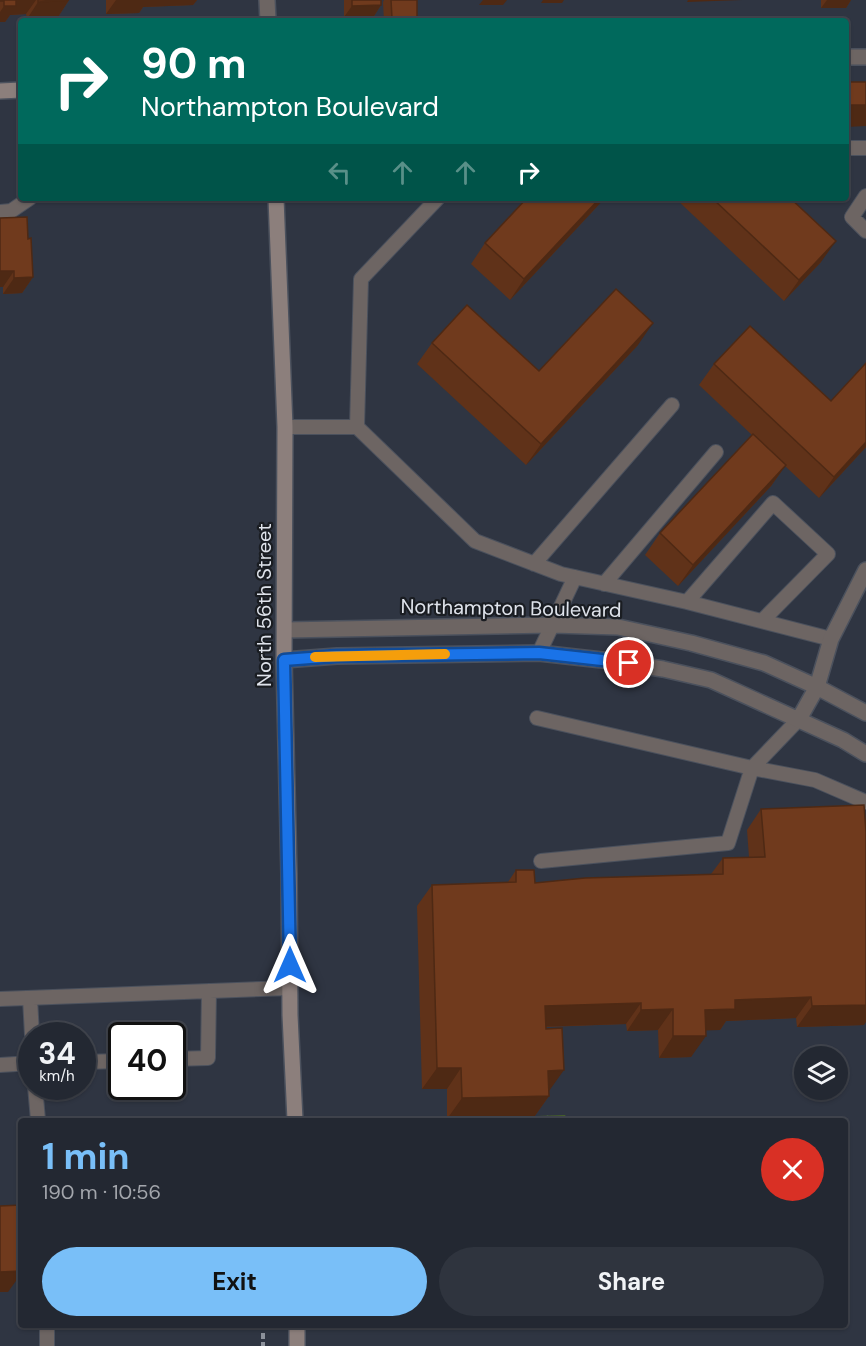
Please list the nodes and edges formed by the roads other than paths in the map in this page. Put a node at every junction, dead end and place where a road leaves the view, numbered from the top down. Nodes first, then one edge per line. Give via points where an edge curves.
1 (267, 0) edge
2 (268, 18) edge
3 (849, 57) edge
4 (866, 57) edge
5 (18, 90) edge
6 (0, 91) edge
7 (849, 148) edge
8 (866, 148) edge
9 (866, 196) edge
10 (26, 201) edge
11 (276, 201) edge
12 (435, 201) edge
13 (0, 212) edge
14 (866, 231) edge
15 (672, 405) dead end
16 (285, 427) junction
17 (357, 427) junction
18 (716, 452) dead end
19 (534, 564) junction
20 (866, 570) edge
21 (575, 577) junction
22 (604, 584) junction
23 (687, 602) junction
24 (763, 620) junction
25 (554, 625) junction
26 (285, 630) junction
27 (831, 639) junction
28 (539, 653) junction
29 (284, 660) junction
30 (816, 687) junction
31 (866, 713) edge
32 (537, 718) dead end
33 (799, 720) junction
34 (866, 754) edge
35 (752, 768) junction
36 (866, 802) edge
37 (541, 861) dead end
38 (290, 988) junction
39 (209, 991) junction
40 (30, 998) junction
41 (0, 999) edge
42 (31, 1022) edge
43 (186, 1059) edge
44 (18, 1064) edge
45 (0, 1065) edge
46 (36, 1100) edge
47 (38, 1118) edge
48 (295, 1118) edge
49 (47, 1328) edge
50 (297, 1328) edge
51 (47, 1346) edge
52 (297, 1346) edge

1 - 2 street
3 - 4 street
5 - 6 street
7 - 8 lane
9 - 14 lane via 852,217
10 - 13 lane via 11,211
11 - 16 street, North 56th Street
12 - 17 lane via 361,279
15 - 19 lane
16 - 17 lane
16 - 26 street, North 56th Street
17 - 19 lane via 475,541
18 - 22 lane
19 - 21 lane
20 - 27 street
21 - 22 lane
21 - 25 lane
22 - 23 lane
23 - 24 lane
23 - 24 lane via 773,503 828,554
24 - 27 lane
25 - 26 street, Northampton Boulevard
25 - 28 lane
25 - 30 street, Northampton Boulevard via 618,627 691,643 764,663
26 - 29 street, North 56th Street
27 - 30 street
28 - 29 street
28 - 33 street via 663,669 711,680
29 - 38 street, North 56th Street
30 - 31 street, Northampton Boulevard
30 - 33 street
32 - 35 lane
33 - 34 street
33 - 35 lane
35 - 36 lane via 815,780
35 - 37 lane via 728,843
38 - 39 lane
38 - 48 street, North 56th Street
39 - 40 lane
39 - 43 lane via 208,1058
40 - 41 lane
40 - 42 lane
44 - 45 lane
46 - 47 lane
49 - 51 lane
50 - 52 street

